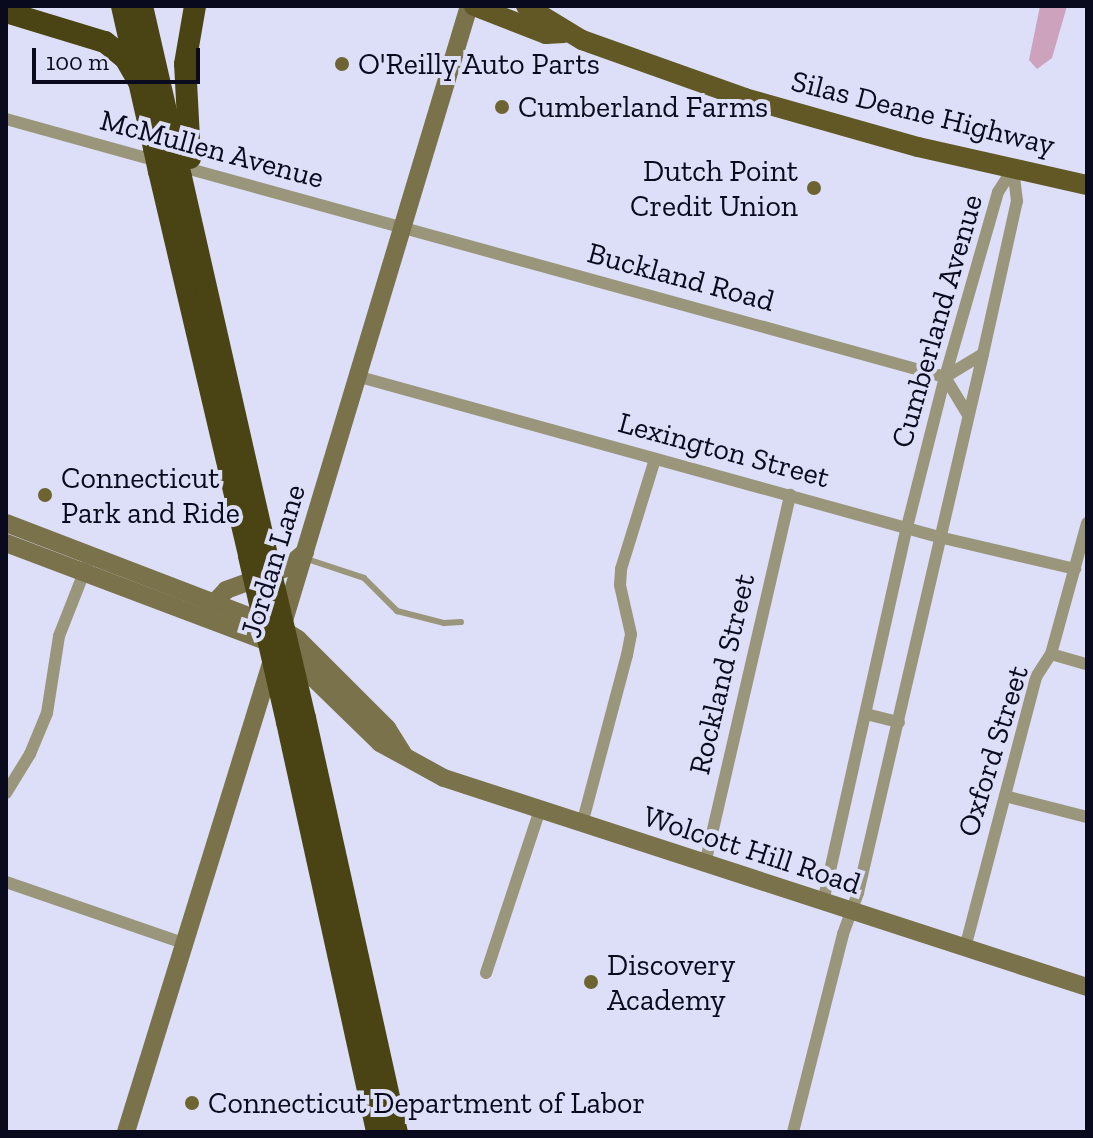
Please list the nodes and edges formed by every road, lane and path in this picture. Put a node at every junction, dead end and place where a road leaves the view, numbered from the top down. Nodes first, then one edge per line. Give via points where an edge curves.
1 (122, 6) edge
2 (142, 6) edge
3 (195, 6) edge
4 (472, 6) edge
5 (526, 6) edge
6 (6, 12) edge
7 (564, 33) junction
8 (140, 84) junction
9 (6, 119) edge
10 (176, 165) junction
11 (1013, 169) junction
12 (1087, 185) edge
13 (404, 229) junction
14 (983, 354) junction
15 (360, 377) junction
16 (945, 377) junction
17 (968, 415) junction
18 (655, 459) junction
19 (790, 495) junction
20 (6, 523) edge
21 (1087, 523) edge
22 (907, 527) junction
23 (939, 537) junction
24 (6, 543) edge
25 (258, 554) junction
26 (305, 554) junction
27 (87, 564) junction
28 (1075, 569) junction
29 (215, 602) junction
30 (461, 622) dead end
31 (279, 638) junction
32 (1051, 654) junction
33 (1087, 664) edge
34 (334, 699) junction
35 (866, 714) junction
36 (254, 718) junction
37 (296, 720) junction
38 (369, 721) junction
39 (899, 722) junction
40 (6, 793) edge
41 (1005, 796) junction
42 (540, 810) junction
43 (1087, 817) edge
44 (582, 824) junction
45 (705, 864) junction
46 (6, 882) edge
47 (823, 902) junction
48 (851, 911) junction
49 (186, 944) junction
50 (965, 948) junction
51 (486, 973) dead end
52 (1087, 987) edge
53 (126, 1132) edge
54 (377, 1132) edge
55 (397, 1132) edge
56 (793, 1132) edge

1 - 8 highway
2 - 10 highway
3 - 10 highway
4 - 7 main road, Silas Deane Highway via 546,34
4 - 13 main road, Jordan Lane
5 - 7 main road, Silas Deane Highway
6 - 8 highway via 105,42 129,64
7 - 11 main road, Silas Deane Highway via 772,106
8 - 10 highway
9 - 13 street, McMullen Avenue
10 - 25 highway
10 - 25 highway via 201,264
11 - 12 main road, Silas Deane Highway
11 - 14 street, Cumberland Avenue via 1017,201
11 - 16 street, Cumberland Avenue via 998,192
13 - 15 main road, Jordan Lane
13 - 16 street, Buckland Road
14 - 16 street
14 - 17 street, Cumberland Avenue
15 - 18 street, Lexington Street
15 - 26 main road, Jordan Lane
16 - 17 street
16 - 22 street, Cumberland Avenue
17 - 23 street, Cumberland Avenue
18 - 19 street, Lexington Street
18 - 44 street via 621,569 631,634
19 - 22 street, Lexington Street
19 - 45 street, Rockland Street
20 - 27 main road, Wolcott Hill Road
21 - 28 street, Oxford Street
22 - 23 street, Lexington Street
22 - 35 street, Cumberland Avenue
23 - 28 street, Lexington Street
23 - 39 street, Cumberland Avenue
24 - 27 main road, Wolcott Hill Road
25 - 37 highway, bridge
26 - 29 main road via 290,566 226,590
26 - 30 lane via 364,578 397,611
26 - 31 main road, Jordan Lane
27 - 29 main road, Wolcott Hill Road
27 - 31 main road, Wolcott Hill Road
27 - 40 street via 59,636 47,713
28 - 32 street, Oxford Street
29 - 31 main road, Wolcott Hill Road
31 - 34 main road, Wolcott Hill Road
31 - 36 main road, Jordan Lane
31 - 38 main road, Wolcott Hill Road via 298,639
32 - 33 street
32 - 41 street, Oxford Street via 1036,677
34 - 36 main road via 310,691 294,693
34 - 38 main road, Wolcott Hill Road
35 - 39 street
35 - 47 street, Cumberland Avenue
36 - 49 main road, Jordan Lane
37 - 54 highway
37 - 55 highway
38 - 42 main road, Wolcott Hill Road via 380,743 444,778
39 - 48 street, Cumberland Avenue
41 - 43 street
41 - 50 street, Oxford Street
42 - 44 main road, Wolcott Hill Road
42 - 51 street
44 - 45 main road, Wolcott Hill Road
45 - 47 main road, Wolcott Hill Road
46 - 49 street
47 - 48 main road, Wolcott Hill Road
48 - 50 main road, Wolcott Hill Road
48 - 56 street, Cumberland Avenue
49 - 53 main road, Jordan Lane
50 - 52 main road, Wolcott Hill Road

